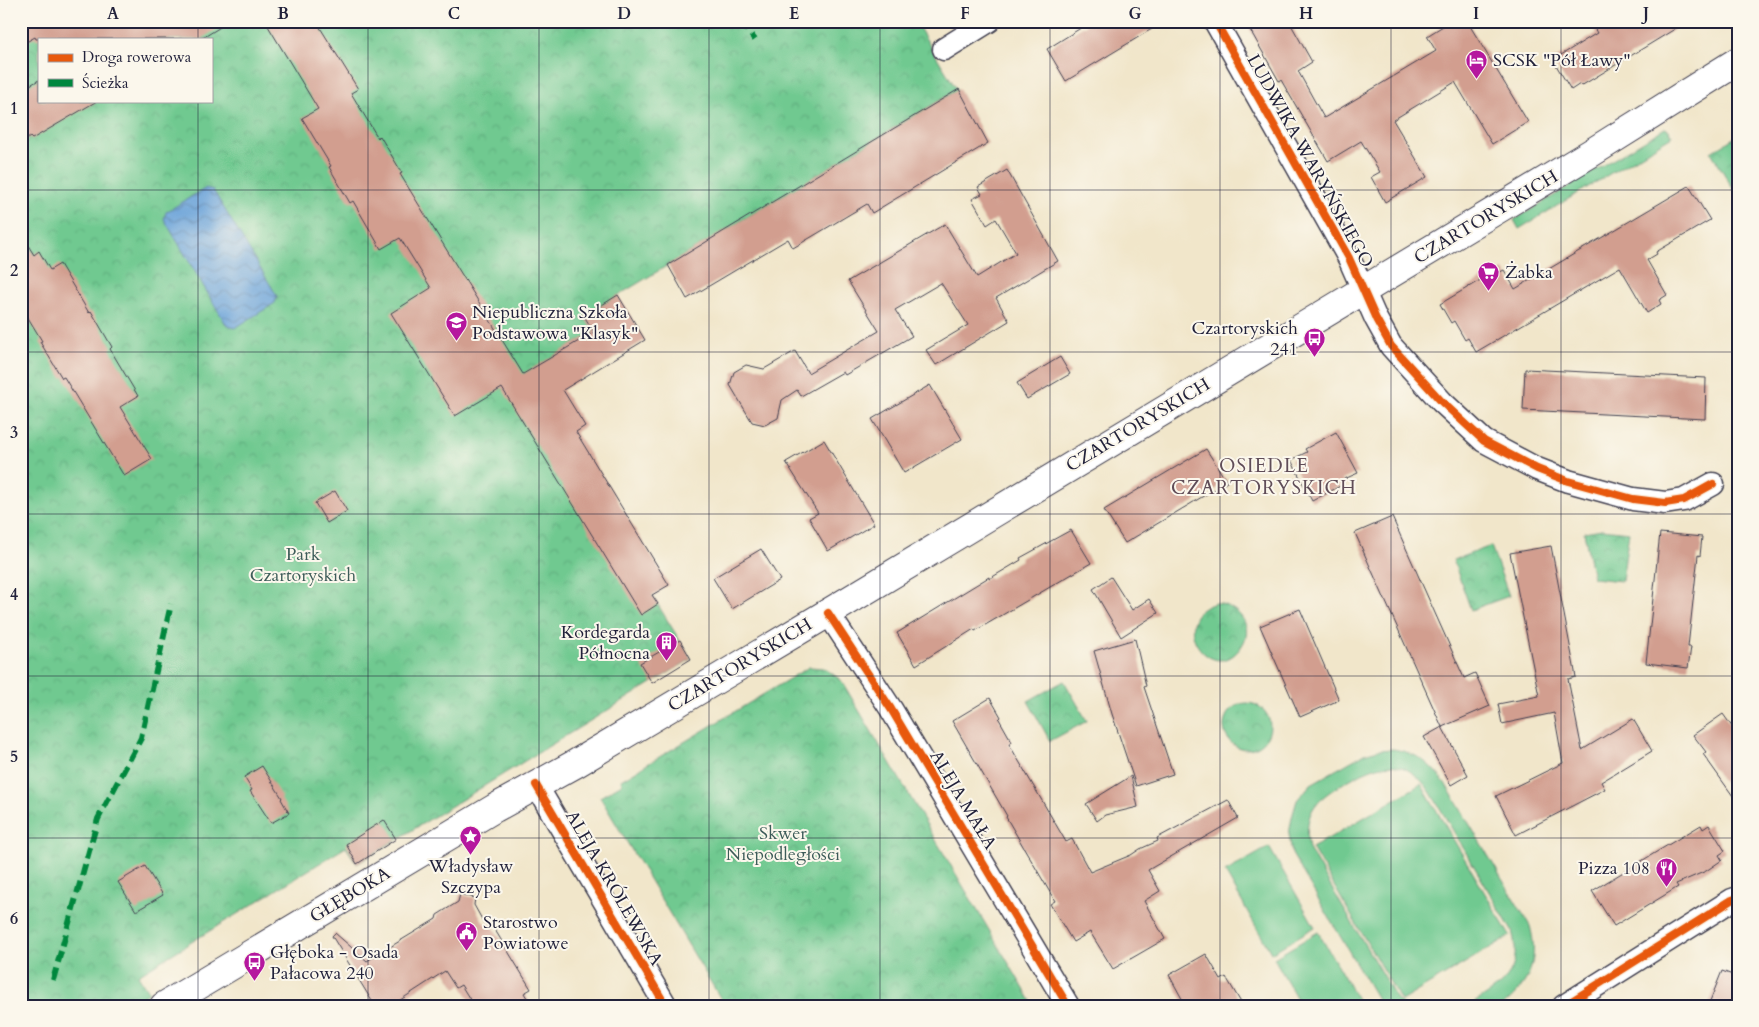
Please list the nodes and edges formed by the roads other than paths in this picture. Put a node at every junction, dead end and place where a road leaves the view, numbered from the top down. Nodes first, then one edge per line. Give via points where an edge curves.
1 (989, 21) edge
2 (1215, 21) edge
3 (944, 49) dead end
4 (1738, 61) edge
5 (1364, 290) junction
6 (1713, 484) dead end
7 (828, 613) junction
8 (536, 785) junction
9 (1738, 898) edge
10 (164, 1006) edge
11 (666, 1006) edge
12 (1068, 1006) edge
13 (1564, 1006) edge

1 - 3 street
2 - 5 street, LUDWIKA WARYŃSKIEGO
4 - 5 main road, CZARTORYSKICH
5 - 6 street, LUDWIKA WARYŃSKIEGO via 1391,346 1442,402 1484,441 1568,481 1633,499 1665,503 1684,500
5 - 7 main road, CZARTORYSKICH
7 - 8 main road, CZARTORYSKICH
7 - 12 street, ALEJA MAŁA via 891,709
8 - 10 main road, GŁĘBOKA
8 - 11 street, ALEJA KRÓLEWSKA
9 - 13 street

